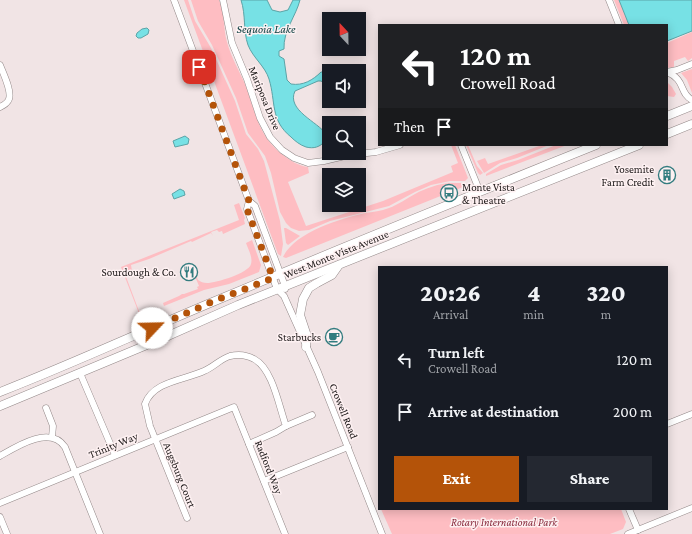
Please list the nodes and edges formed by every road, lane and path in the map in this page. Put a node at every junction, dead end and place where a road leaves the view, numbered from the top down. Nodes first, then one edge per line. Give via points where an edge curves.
1 (174, 0) edge
2 (223, 0) edge
3 (609, 0) edge
4 (619, 24) edge
5 (692, 64) edge
6 (0, 65) edge
7 (668, 72) edge
8 (668, 73) edge
9 (692, 100) edge
10 (692, 106) edge
11 (0, 107) edge
12 (668, 116) edge
13 (692, 124) edge
14 (668, 134) edge
15 (396, 146) edge
16 (461, 146) edge
17 (594, 146) edge
18 (636, 146) edge
19 (480, 192) junction
20 (339, 264) junction
21 (277, 276) junction
22 (281, 287) junction
23 (306, 347) junction
24 (80, 373) junction
25 (0, 392) edge
26 (0, 406) edge
27 (234, 406) joint
28 (46, 408) dead end
29 (692, 414) edge
30 (312, 415) dead end
31 (668, 424) edge
32 (286, 426) junction
33 (52, 437) junction
34 (155, 439) junction
35 (248, 444) junction
36 (348, 447) junction
37 (115, 455) junction
38 (0, 456) edge
39 (75, 472) junction
40 (264, 481) junction
41 (0, 503) edge
42 (692, 508) edge
43 (629, 510) edge
44 (0, 517) edge
45 (187, 518) dead end
46 (638, 530) junction
47 (7, 534) edge
48 (100, 534) edge
49 (285, 534) edge
50 (382, 534) edge
51 (628, 534) edge

1 - 21 street, Crowell Road via 249,201 255,206
2 - 15 street, Mariposa Drive via 232,43 260,118 270,137 282,150 308,163 372,153
3 - 4 street
5 - 7 street
6 - 11 street via 8,87 9,99
8 - 9 street via 678,80 686,97
10 - 12 main road
13 - 14 main road
16 - 19 street
17 - 19 main road, West Monte Vista Avenue
18 - 20 main road, West Monte Vista Avenue
19 - 21 main road, West Monte Vista Avenue
20 - 22 main road, West Monte Vista Avenue
20 - 23 main road via 332,275 309,288 303,299 300,315 307,336
21 - 22 street, Crowell Road
21 - 25 main road, West Monte Vista Avenue
22 - 23 street, Crowell Road
22 - 24 main road, West Monte Vista Avenue
23 - 36 street, Crowell Road
24 - 26 main road, West Monte Vista Avenue
24 - 37 street
27 - 34 street, Trinity Way
27 - 35 street, Radford Way
28 - 33 street via 53,426
29 - 31 street
30 - 32 street
32 - 34 street, Augsburg Court via 268,372 255,359 239,355 222,359 210,369 163,386 150,396 145,404
32 - 35 street
33 - 38 street via 23,443
33 - 39 street via 58,439 65,447
34 - 37 street, Trinity Way
34 - 45 street, Augsburg Court
35 - 40 street, Radford Way
36 - 40 street
36 - 50 street, Crowell Road
37 - 39 street, Trinity Way
39 - 41 street, Trinity Way
39 - 48 street
40 - 49 street, Radford Way
42 - 46 street
43 - 46 street
44 - 47 street
46 - 51 street

